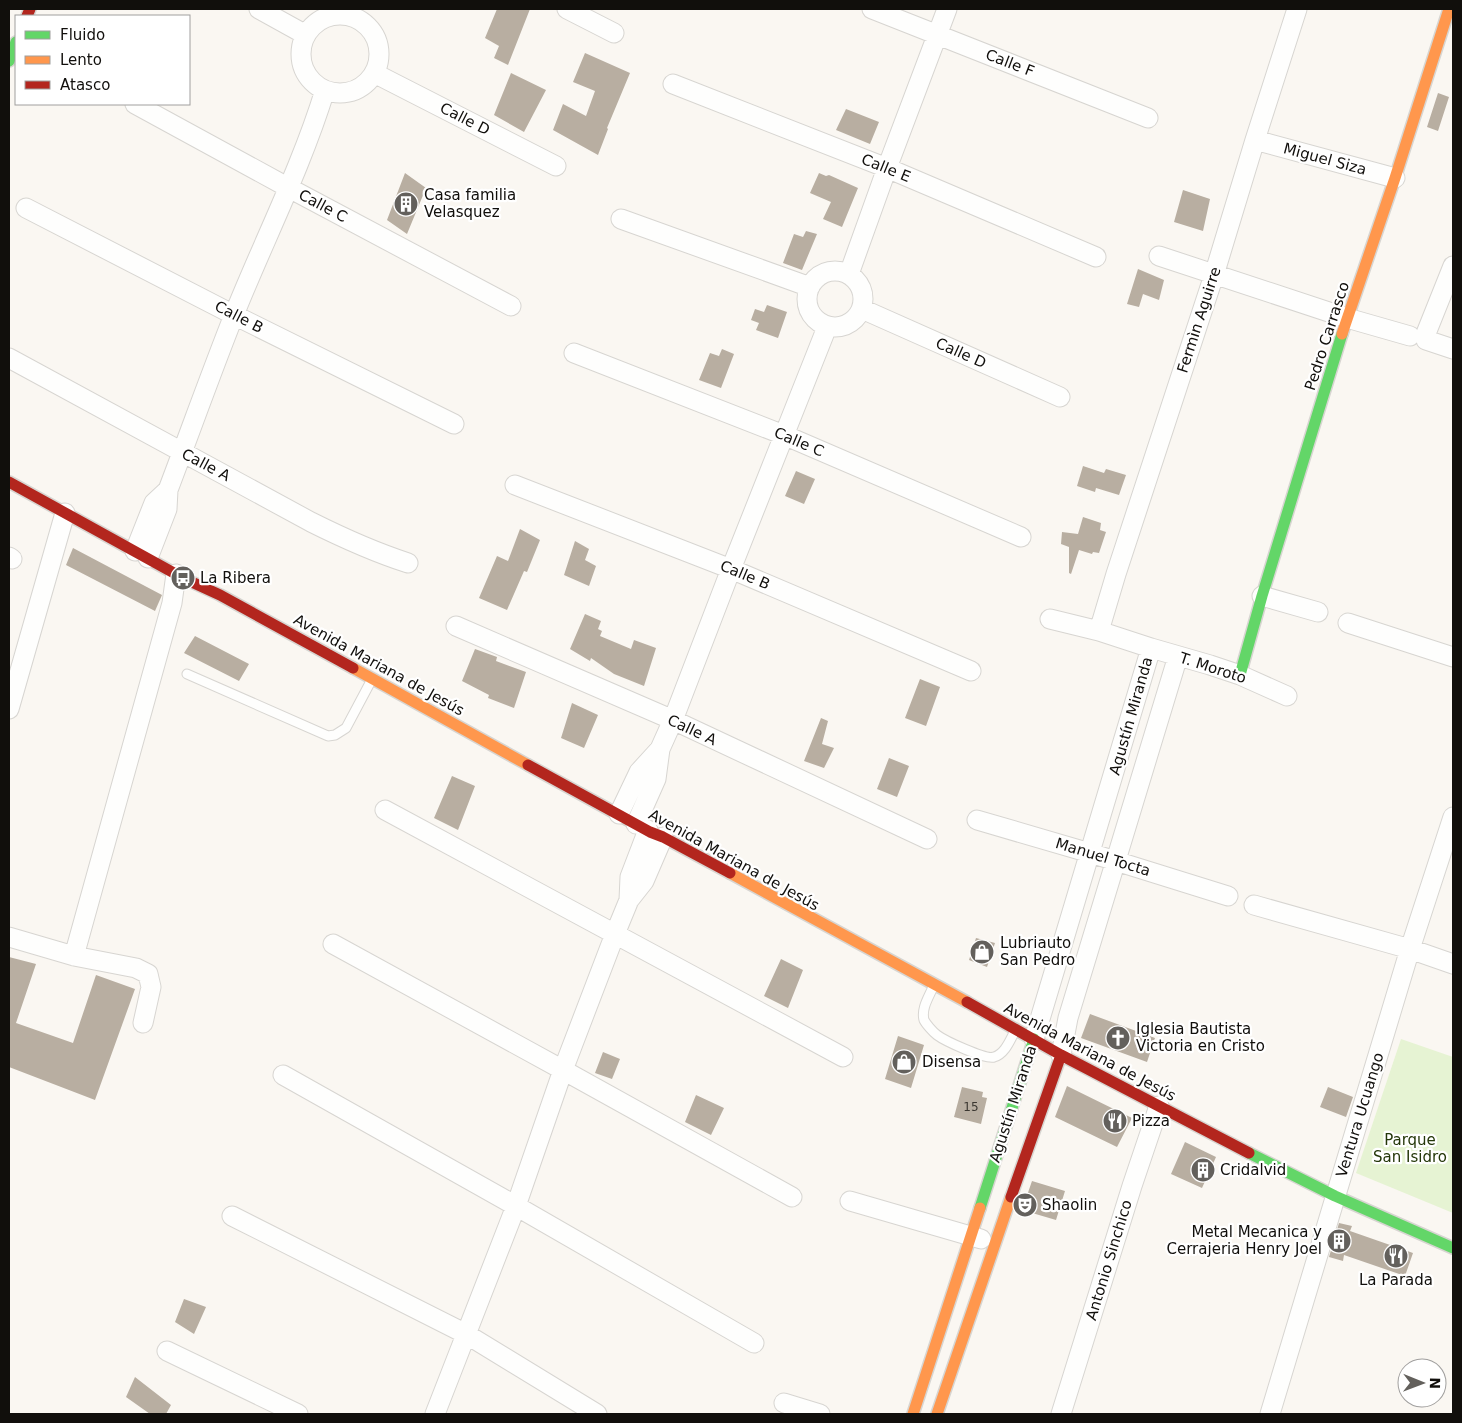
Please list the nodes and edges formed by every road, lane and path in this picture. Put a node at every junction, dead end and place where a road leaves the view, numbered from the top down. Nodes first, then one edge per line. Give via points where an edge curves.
1 (259, 9) edge
2 (567, 9) edge
3 (872, 9) edge
4 (947, 9) edge
5 (1297, 9) edge
6 (1449, 9) edge
7 (355, 13) edge
8 (614, 32) dead end
9 (306, 34) junction
10 (937, 34) junction
11 (15, 45) edge
12 (9, 61) edge
13 (374, 73) junction
14 (673, 84) dead end
15 (324, 90) junction
16 (137, 105) edge
17 (1148, 118) dead end
18 (1255, 140) junction
19 (556, 166) dead end
20 (887, 168) junction
21 (1395, 178) junction
22 (290, 188) junction
23 (26, 208) dead end
24 (621, 219) dead end
25 (1159, 256) dead end
26 (1096, 257) dead end
27 (1453, 266) edge
28 (849, 274) junction
29 (1214, 275) junction
30 (810, 287) junction
31 (512, 306) dead end
32 (862, 309) junction
33 (234, 315) junction
34 (1347, 318) junction
35 (827, 326) junction
36 (1418, 338) junction
37 (1453, 348) edge
38 (574, 353) dead end
39 (9, 358) edge
40 (1060, 397) dead end
41 (454, 424) dead end
42 (784, 435) junction
43 (182, 453) junction
44 (9, 482) edge
45 (515, 485) dead end
46 (65, 513) junction
47 (1021, 537) dead end
48 (142, 555) junction
49 (408, 563) dead end
50 (731, 569) junction
51 (176, 574) junction
52 (1262, 596) junction
53 (1318, 612) dead end
54 (1050, 619) dead end
55 (1348, 622) dead end
56 (456, 626) dead end
57 (1099, 631) junction
58 (1151, 648) junction
59 (1178, 656) junction
60 (1453, 656) edge
61 (971, 671) dead end
62 (187, 674) dead end
63 (1240, 675) junction
64 (372, 679) junction
65 (1287, 696) dead end
66 (9, 709) edge
67 (673, 720) junction
68 (660, 749) junction
69 (385, 810) dead end
70 (619, 814) junction
71 (1453, 817) edge
72 (977, 820) dead end
73 (649, 830) junction
74 (927, 839) dead end
75 (1090, 853) junction
76 (1117, 861) junction
77 (1228, 896) dead end
78 (1254, 905) dead end
79 (615, 934) junction
80 (9, 937) edge
81 (333, 944) dead end
82 (1410, 949) junction
83 (74, 956) junction
84 (1453, 964) edge
85 (934, 984) junction
86 (143, 1023) dead end
87 (1016, 1029) junction
88 (1034, 1039) junction
89 (1061, 1055) junction
90 (843, 1057) dead end
91 (564, 1070) junction
92 (283, 1075) dead end
93 (1159, 1106) junction
94 (1335, 1196) junction
95 (792, 1197) dead end
96 (850, 1201) dead end
97 (516, 1206) junction
98 (232, 1216) dead end
99 (971, 1235) junction
100 (994, 1244) junction
101 (1453, 1248) edge
102 (466, 1334) junction
103 (754, 1343) dead end
104 (167, 1351) dead end
105 (784, 1403) dead end
106 (298, 1414) edge
107 (435, 1414) edge
108 (597, 1414) edge
109 (820, 1414) edge
110 (913, 1414) edge
111 (937, 1414) edge
112 (1061, 1414) edge
113 (1270, 1414) edge

1 - 9 street
2 - 8 street
3 - 10 street, Calle F
4 - 10 street
5 - 18 street, Fermìn Aguirre
6 - 21 street, Pedro Carrasco
7 - 9 street via 328,16
7 - 13 street via 375,38 379,49
9 - 15 street via 302,45 303,66
10 - 17 street, Calle F
10 - 20 street
11 - 12 street
13 - 15 street via 358,89 347,93
13 - 19 street, Calle D
14 - 20 street, Calle E
15 - 22 street
16 - 22 street, Calle C
18 - 21 street, Miguel Siza
18 - 29 street, Fermìn Aguirre
20 - 26 street, Calle E
20 - 28 street
21 - 34 street, Pedro Carrasco
22 - 31 street, Calle C
22 - 33 street
23 - 33 street, Calle B
24 - 30 street
25 - 29 street
27 - 36 street via 1425,336
28 - 30 street via 831,271 822,274
28 - 32 street via 863,293
29 - 34 street
29 - 57 street, Fermìn Aguirre
30 - 35 street via 809,311 816,321
32 - 35 street via 858,317 844,327
32 - 40 street, Calle D
33 - 41 street, Calle B
33 - 43 street
34 - 36 street
34 - 52 street, Pedro Carrasco
35 - 42 street
36 - 37 street
38 - 42 street, Calle C
39 - 43 street, Calle A
42 - 47 street, Calle C
42 - 50 street
43 - 48 street via 168,490 167,509
43 - 49 street, Calle A via 357,544
44 - 46 street, Avenida Mariana de Jesús
45 - 50 street, Calle B
46 - 48 street, Avenida Mariana de Jesús
46 - 66 street
48 - 51 street, Avenida Mariana de Jesús
50 - 61 street, Calle B
50 - 67 street
51 - 64 street, Avenida Mariana de Jesús
51 - 83 street via 172,602
52 - 53 street
52 - 63 street, Pedro Carrasco
54 - 57 street, T. Moroto
55 - 60 street
56 - 67 street, Calle A
57 - 58 street, T. Moroto
58 - 59 street, T. Moroto
58 - 75 street, Agustín Miranda
59 - 63 street, T. Moroto
59 - 76 street, Agustín Miranda
62 - 64 lane via 328,736 346,728
63 - 65 street, T. Moroto
64 - 70 street, Avenida Mariana de Jesús
67 - 68 street
67 - 74 street, Calle A
68 - 70 street via 639,772
68 - 73 street
69 - 79 street
70 - 73 street, Avenida Mariana de Jesús
71 - 82 street, Ventura Ucuango
72 - 75 street, Manuel Tocta
73 - 79 street via 637,879
73 - 85 street, Avenida Mariana de Jesús
75 - 76 street, Manuel Tocta
75 - 88 street, Agustín Miranda
76 - 77 street, Manuel Tocta
76 - 89 street, Agustín Miranda via 1068,1018
78 - 82 street
79 - 90 street
79 - 91 street
80 - 83 street
81 - 91 street
82 - 84 street
82 - 94 street, Ventura Ucuango
83 - 86 street via 136,968 148,974 151,986
85 - 87 street, Avenida Mariana de Jesús
85 - 87 lane via 924,1007 924,1021 937,1034 960,1047 993,1058 1007,1046
87 - 88 street, Avenida Mariana de Jesús
88 - 89 street, Avenida Mariana de Jesús
88 - 99 street, Agustín Miranda
89 - 93 street, Avenida Mariana de Jesús
89 - 100 street, Agustín Miranda
91 - 95 street
91 - 97 street
92 - 97 street
93 - 94 street, Avenida Mariana de Jesús
93 - 112 street, Antonio Sinchico
94 - 101 street, Avenida Mariana de Jesús
94 - 113 street, Ventura Ucuango
96 - 99 street
97 - 102 street
97 - 103 street
98 - 102 street
99 - 100 street
99 - 110 street, Agustín Miranda
100 - 111 street, Agustín Miranda
102 - 107 street
102 - 108 street
104 - 106 street
105 - 109 street

